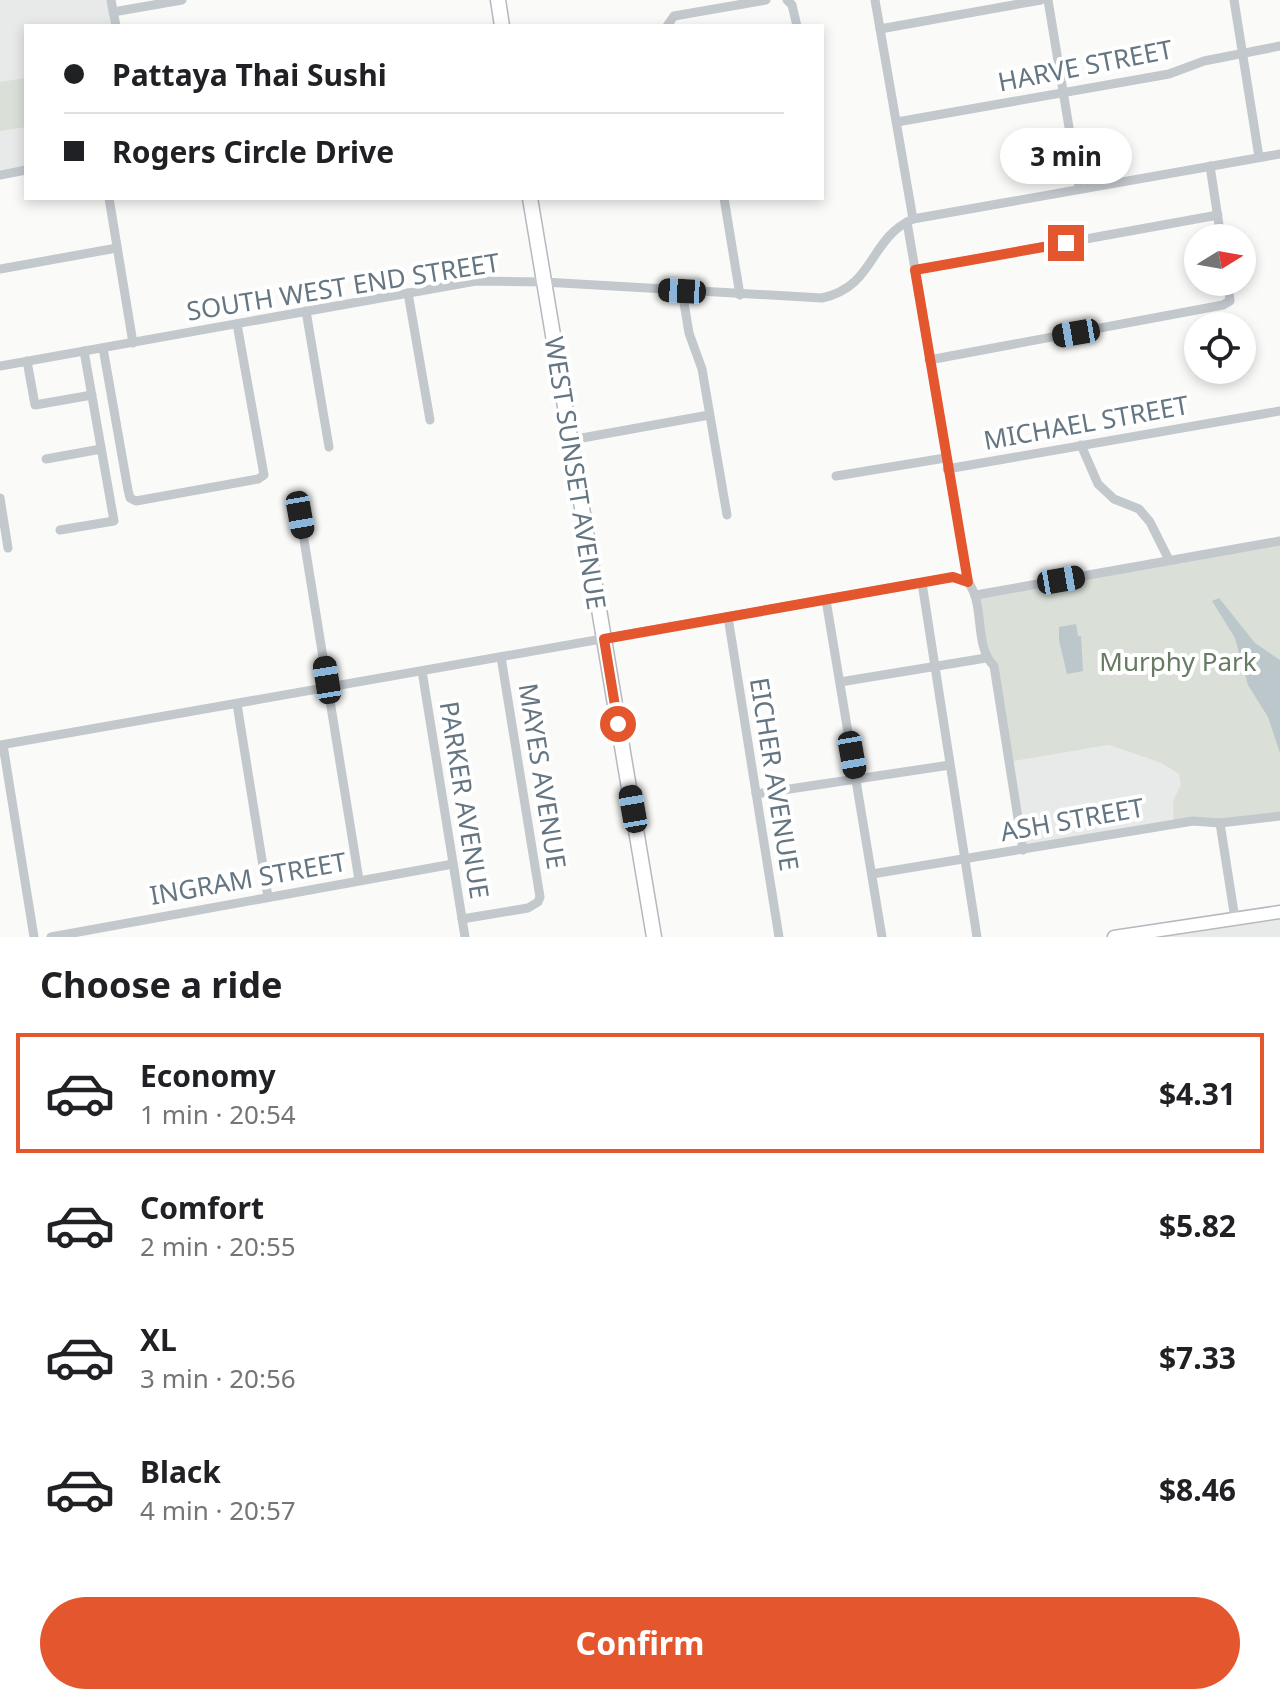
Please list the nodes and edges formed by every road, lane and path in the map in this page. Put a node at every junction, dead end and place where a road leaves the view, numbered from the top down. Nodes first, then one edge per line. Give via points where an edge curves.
1 (111, 0) edge
2 (182, 0) edge
3 (498, 0) edge
4 (766, 0) edge
5 (787, 0) edge
6 (875, 0) edge
7 (1039, 0) edge
8 (1048, 0) edge
9 (1234, 0) edge
10 (113, 12) junction
11 (116, 24) edge
12 (502, 24) edge
13 (668, 24) edge
14 (797, 24) edge
15 (880, 29) junction
16 (1280, 46) edge
17 (1242, 53) junction
18 (1063, 92) junction
19 (897, 122) junction
20 (1280, 154) edge
21 (1259, 157) junction
22 (1210, 166) junction
23 (24, 170) edge
24 (0, 175) edge
25 (1079, 188) junction
26 (109, 200) edge
27 (530, 200) edge
28 (724, 200) edge
29 (1218, 215) junction
30 (910, 221) junction
31 (1219, 224) edge
32 (885, 240) junction
33 (117, 248) junction
34 (911, 250) junction
35 (0, 269) edge
36 (915, 270) junction
37 (544, 282) junction
38 (682, 291) junction
39 (408, 293) junction
40 (740, 295) junction
41 (1229, 296) edge
42 (306, 311) junction
43 (237, 324) junction
44 (133, 343) junction
45 (103, 348) junction
46 (84, 351) junction
47 (929, 360) junction
48 (27, 361) junction
49 (0, 366) edge
50 (92, 395) junction
51 (1280, 411) edge
52 (709, 415) junction
53 (430, 420) dead end
54 (571, 440) junction
55 (1081, 445) junction
56 (329, 447) dead end
57 (101, 449) junction
58 (46, 459) dead end
59 (946, 464) junction
60 (836, 476) dead end
61 (0, 498) edge
62 (300, 515) dead end
63 (727, 515) dead end
64 (60, 530) dead end
65 (1280, 541) edge
66 (8, 548) dead end
67 (1169, 560) junction
68 (968, 582) junction
69 (922, 583) junction
70 (976, 595) junction
71 (826, 600) junction
72 (728, 617) junction
73 (604, 639) junction
74 (501, 657) junction
75 (986, 658) junction
76 (934, 667) junction
77 (422, 671) junction
78 (840, 682) junction
79 (328, 688) junction
80 (237, 704) junction
81 (1, 745) edge
82 (950, 765) junction
83 (856, 779) junction
84 (756, 794) junction
85 (1280, 816) edge
86 (1220, 823) junction
87 (1023, 850) junction
88 (965, 859) junction
89 (453, 864) junction
90 (872, 874) junction
91 (359, 880) junction
92 (268, 897) junction
93 (1280, 912) edge
94 (462, 919) junction
95 (1235, 919) junction
96 (34, 937) edge
97 (51, 937) edge
98 (465, 937) edge
99 (654, 937) edge
100 (779, 937) edge
101 (882, 937) edge
102 (977, 937) edge
103 (1114, 937) edge

1 - 10 street
2 - 10 street
3 - 12 highway
4 - 13 street via 674,16
5 - 14 street
6 - 15 street
7 - 15 street
8 - 18 street
9 - 17 street
10 - 11 street
15 - 19 street
16 - 17 street, HARVE STREET
17 - 18 street, HARVE STREET via 1169,74
17 - 21 street
18 - 19 street, HARVE STREET
18 - 25 street
19 - 30 street
20 - 21 street, SOUTH WEST END STREET
21 - 22 street, SOUTH WEST END STREET
22 - 25 street, SOUTH WEST END STREET
22 - 29 street
23 - 24 street
25 - 30 street, SOUTH WEST END STREET
26 - 33 street
27 - 37 highway, WEST SUNSET AVENUE
28 - 40 street
29 - 31 street
29 - 36 street
30 - 32 street, SOUTH WEST END STREET
30 - 34 street
32 - 34 street via 903,240
32 - 40 street, SOUTH WEST END STREET via 862,276 841,293 810,299
33 - 35 street
33 - 44 street
34 - 36 street
36 - 47 street
37 - 38 street, SOUTH WEST END STREET
37 - 39 street, SOUTH WEST END STREET via 476,281
37 - 54 highway, WEST SUNSET AVENUE
38 - 40 street, SOUTH WEST END STREET
38 - 52 street
39 - 42 street, SOUTH WEST END STREET
39 - 53 street
41 - 47 street via 1223,305
42 - 43 street, SOUTH WEST END STREET
42 - 56 street
43 - 44 street, SOUTH WEST END STREET
43 - 45 street via 264,475 136,501 128,490
44 - 45 street, SOUTH WEST END STREET
45 - 46 street, SOUTH WEST END STREET
46 - 48 street, SOUTH WEST END STREET
46 - 50 street
47 - 59 street
48 - 49 street, SOUTH WEST END STREET
48 - 50 street via 35,405
50 - 57 street
51 - 55 street, MICHAEL STREET
52 - 54 street
52 - 63 street
54 - 73 highway, WEST SUNSET AVENUE
55 - 59 street, MICHAEL STREET
55 - 67 street via 1098,484 1114,499 1139,509
57 - 58 street
57 - 64 street via 114,521
59 - 60 street, MICHAEL STREET
59 - 68 street
61 - 66 street
62 - 79 street
65 - 67 street
67 - 70 street
68 - 69 street via 953,577
68 - 70 street
69 - 71 street
69 - 76 street
70 - 75 street
71 - 72 street
71 - 78 street
72 - 73 street
72 - 84 street, EICHER AVENUE
73 - 74 street
73 - 99 highway, WEST SUNSET AVENUE
74 - 77 street
74 - 94 street, MAYES AVENUE via 540,891 538,902 528,908
75 - 76 street
75 - 87 street via 994,666
76 - 78 street
76 - 82 street
77 - 79 street
77 - 89 street, PARKER AVENUE
78 - 83 street
79 - 80 street
79 - 91 street
80 - 81 street
80 - 92 street
81 - 96 street
82 - 83 street
82 - 88 street
83 - 84 street
83 - 90 street
84 - 100 street, EICHER AVENUE
85 - 86 street, ASH STREET
86 - 87 street, ASH STREET via 1193,821
86 - 95 street
87 - 88 street, ASH STREET
88 - 90 street, ASH STREET
88 - 102 street
89 - 91 street, INGRAM STREET
89 - 94 street, PARKER AVENUE
90 - 101 street
91 - 92 street, INGRAM STREET
92 - 97 street, INGRAM STREET
93 - 95 main road
94 - 98 street, PARKER AVENUE
95 - 103 main road

